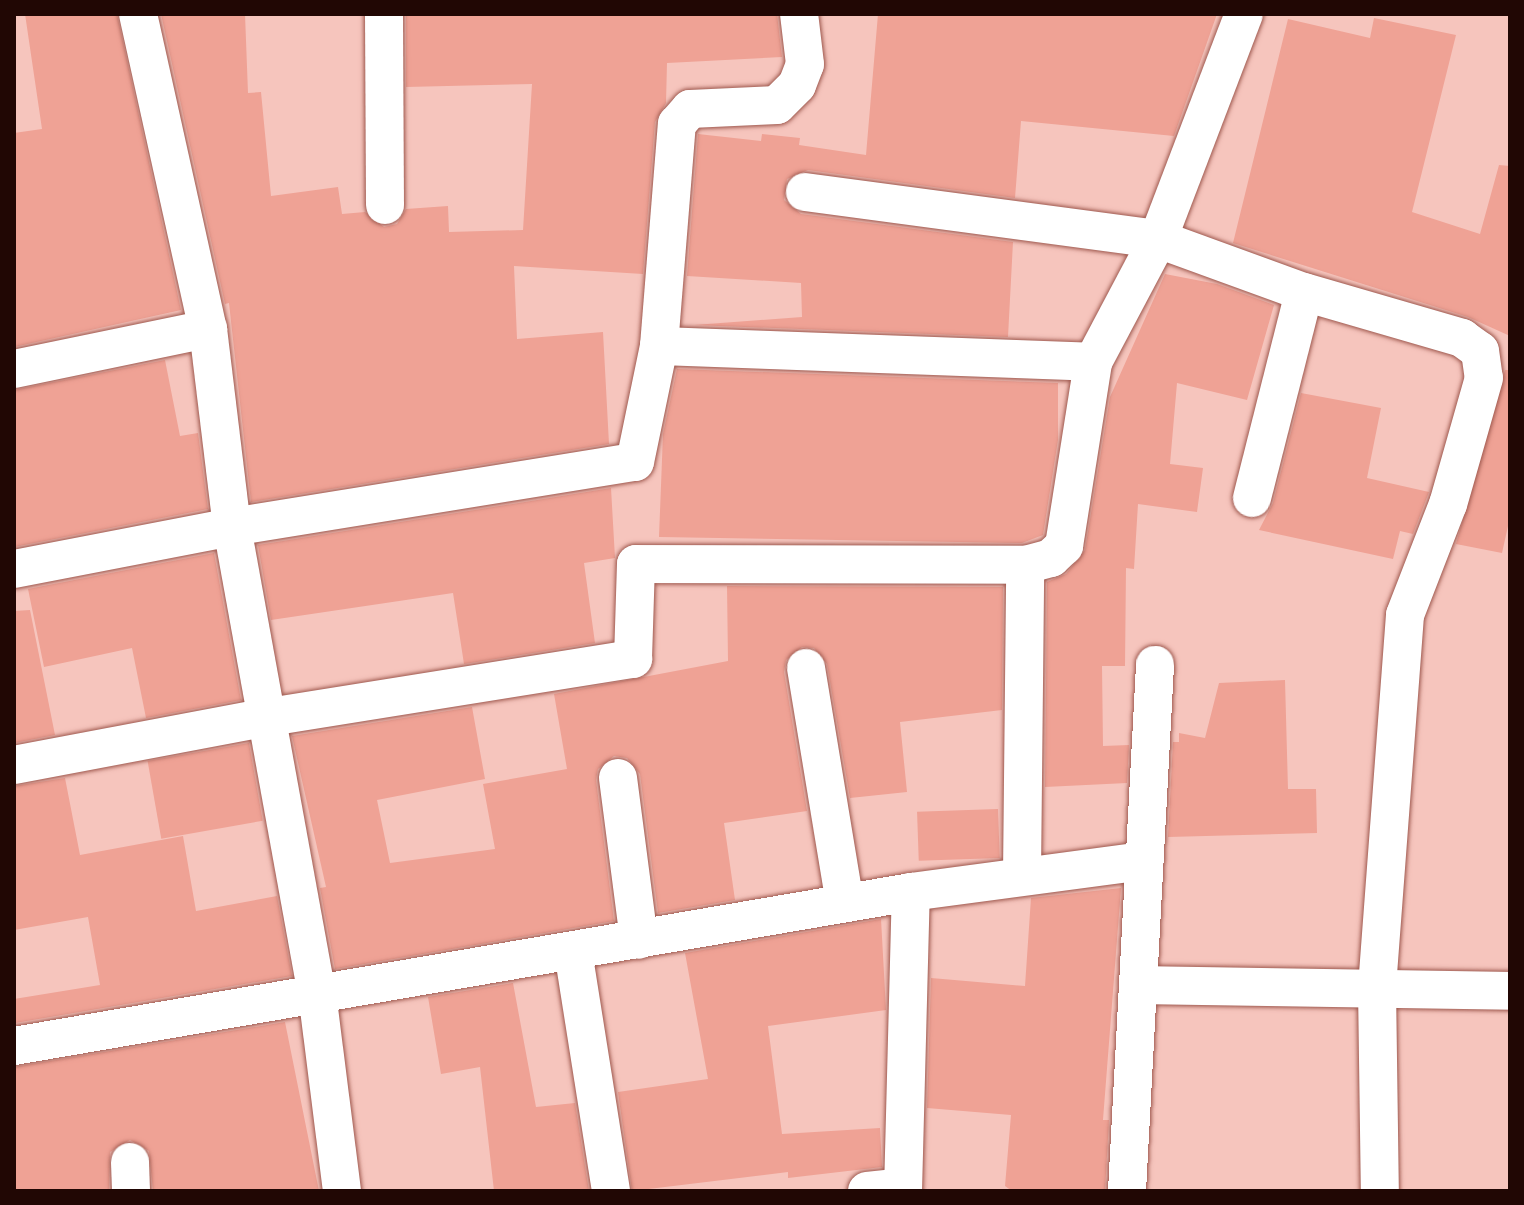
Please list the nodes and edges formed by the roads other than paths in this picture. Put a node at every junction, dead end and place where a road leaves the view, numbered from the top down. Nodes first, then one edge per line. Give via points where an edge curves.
1 (138, 14) edge
2 (384, 14) edge
3 (799, 14) edge
4 (1244, 14) edge
5 (805, 192) dead end
6 (385, 205) dead end
7 (1158, 239) junction
8 (1304, 292) junction
9 (208, 329) junction
10 (659, 346) junction
11 (1093, 362) junction
12 (14, 369) edge
13 (1252, 498) dead end
14 (232, 527) junction
15 (1025, 565) junction
16 (14, 569) edge
17 (1155, 665) dead end
18 (806, 668) dead end
19 (263, 718) junction
20 (14, 765) edge
21 (618, 778) dead end
22 (1144, 861) junction
23 (1022, 875) junction
24 (911, 892) junction
25 (845, 903) junction
26 (639, 940) junction
27 (573, 951) junction
28 (1139, 985) junction
29 (1377, 987) junction
30 (1510, 991) edge
31 (317, 993) junction
32 (14, 1046) edge
33 (891, 1190) edge
34 (342, 1191) edge
35 (611, 1191) edge
36 (1127, 1191) edge
37 (1380, 1191) edge

1 - 9 street
2 - 6 street
3 - 10 street via 805,64 797,85 777,105 690,109 677,124
4 - 7 street
5 - 7 street
7 - 8 street
7 - 11 street
8 - 13 street
8 - 29 street via 1462,338 1480,351 1484,378 1448,504 1405,615
9 - 12 street
9 - 14 street
10 - 11 street
10 - 14 street via 635,462
11 - 15 street via 1064,546 1051,558
14 - 16 street
14 - 19 street
15 - 19 street via 636,564 633,659
15 - 23 street
17 - 22 street
18 - 25 street
19 - 20 street
19 - 31 street
21 - 26 street
22 - 23 street
22 - 28 street
23 - 24 street
24 - 25 street
24 - 33 street
25 - 26 street
26 - 27 street
27 - 31 street
27 - 35 street
28 - 29 street
28 - 36 street
29 - 30 street
29 - 37 street
31 - 32 street
31 - 34 street

